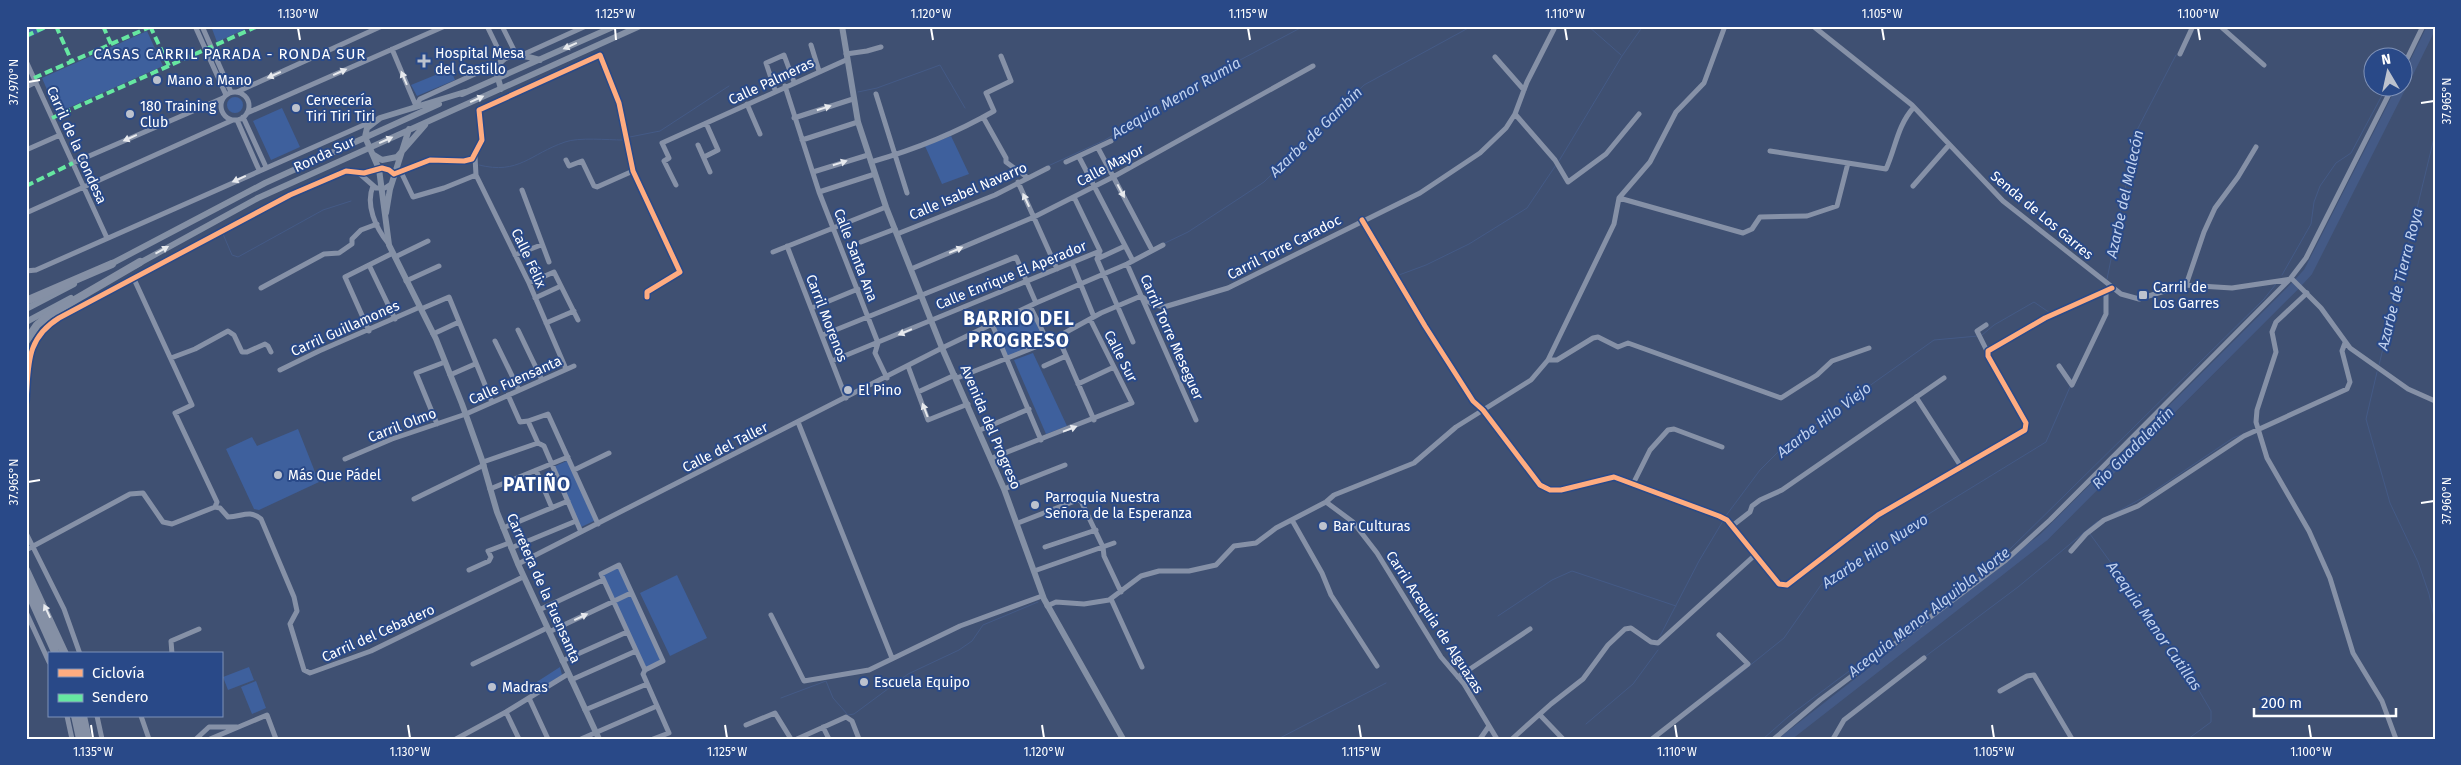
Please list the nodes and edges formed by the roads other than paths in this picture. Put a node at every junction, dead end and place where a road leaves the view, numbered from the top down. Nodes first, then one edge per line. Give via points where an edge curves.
1 (195, 26) edge
2 (202, 26) edge
3 (382, 26) edge
4 (445, 26) edge
5 (487, 26) edge
6 (502, 26) edge
7 (586, 26) edge
8 (615, 26) edge
9 (640, 26) edge
10 (842, 26) edge
11 (1725, 26) edge
12 (1813, 26) edge
13 (2194, 26) edge
14 (2220, 26) edge
15 (2423, 26) edge
16 (1554, 29) dead end
17 (811, 45) dead end
18 (881, 47) dead end
19 (2412, 48) edge
20 (392, 49) junction
21 (519, 54) junction
22 (2180, 54) dead end
23 (1000, 56) dead end
24 (846, 57) junction
25 (1495, 57) dead end
26 (540, 60) junction
27 (26, 61) edge
28 (501, 61) junction
29 (2264, 65) dead end
30 (1313, 66) dead end
31 (819, 71) junction
32 (496, 78) junction
33 (36, 82) junction
34 (794, 82) junction
35 (785, 86) junction
36 (26, 87) edge
37 (501, 89) junction
38 (776, 90) junction
39 (1524, 90) junction
40 (465, 92) junction
41 (229, 94) junction
42 (876, 94) dead end
43 (2387, 98) edge
44 (853, 99) junction
45 (747, 104) junction
46 (416, 106) junction
47 (1914, 107) junction
48 (404, 111) junction
49 (1515, 114) junction
50 (1639, 114) dead end
51 (245, 115) junction
52 (983, 117) junction
53 (380, 118) junction
54 (408, 118) junction
55 (794, 118) junction
56 (432, 119) junction
57 (235, 120) junction
58 (858, 122) junction
59 (706, 124) junction
60 (409, 130) junction
61 (760, 134) dead end
62 (60, 135) junction
63 (365, 137) junction
64 (802, 140) junction
65 (1111, 141) dead end
66 (698, 144) dead end
67 (1949, 145) junction
68 (369, 147) junction
69 (2256, 147) dead end
70 (1098, 148) junction
71 (26, 150) edge
72 (1770, 150) dead end
73 (373, 154) junction
74 (400, 155) junction
75 (868, 155) junction
76 (894, 155) junction
77 (475, 157) junction
78 (704, 157) junction
79 (1079, 157) junction
80 (566, 160) dead end
81 (871, 162) junction
82 (1066, 162) dead end
83 (73, 163) junction
84 (1848, 163) junction
85 (266, 167) junction
86 (1048, 168) dead end
87 (259, 170) junction
88 (376, 170) junction
89 (633, 171) junction
90 (358, 172) junction
91 (710, 172) dead end
92 (813, 172) junction
93 (398, 173) junction
94 (875, 174) junction
95 (476, 175) junction
96 (1113, 177) junction
97 (1028, 178) junction
98 (1018, 182) junction
99 (391, 184) junction
100 (371, 185) junction
101 (676, 186) dead end
102 (1913, 186) dead end
103 (83, 187) junction
104 (1093, 187) junction
105 (382, 189) junction
106 (522, 190) dead end
107 (819, 192) junction
108 (907, 193) dead end
109 (1074, 197) junction
110 (1619, 198) junction
111 (886, 207) junction
112 (26, 213) edge
113 (1034, 217) junction
114 (1362, 220) junction
115 (385, 222) junction
116 (377, 224) junction
117 (834, 226) junction
118 (896, 231) junction
119 (107, 238) junction
120 (428, 241) dead end
121 (861, 242) dead end
122 (389, 244) junction
123 (1163, 244) dead end
124 (541, 245) junction
125 (788, 246) junction
126 (1125, 246) junction
127 (1152, 250) junction
128 (1100, 251) junction
129 (773, 252) dead end
130 (394, 255) junction
131 (515, 255) junction
132 (1097, 260) junction
133 (1133, 261) junction
134 (140, 262) junction
135 (549, 262) dead end
136 (1072, 263) junction
137 (112, 264) junction
138 (1127, 264) junction
139 (369, 265) junction
140 (439, 266) dead end
141 (911, 269) junction
142 (1057, 269) junction
143 (26, 271) edge
144 (1103, 274) junction
145 (134, 279) junction
146 (2292, 279) junction
147 (406, 281) junction
148 (1027, 281) junction
149 (528, 283) junction
150 (1080, 284) junction
151 (2186, 285) junction
152 (561, 286) junction
153 (261, 288) dead end
154 (2112, 288) junction
155 (858, 289) junction
156 (2106, 291) junction
157 (2306, 292) junction
158 (922, 295) junction
159 (1141, 296) junction
160 (647, 297) dead end
161 (535, 298) junction
162 (26, 300) edge
163 (1036, 303) junction
164 (1030, 306) junction
165 (1118, 306) junction
166 (420, 308) junction
167 (812, 308) junction
168 (26, 309) edge
169 (574, 311) junction
170 (868, 318) junction
171 (1092, 318) junction
172 (395, 319) junction
173 (578, 320) dead end
174 (932, 320) junction
175 (26, 322) edge
176 (459, 322) junction
177 (546, 323) junction
178 (992, 324) junction
179 (1986, 325) dead end
180 (518, 330) dead end
181 (368, 331) junction
182 (433, 334) junction
183 (823, 335) junction
184 (1058, 337) junction
185 (26, 341) edge
186 (494, 341) dead end
187 (1048, 342) junction
188 (1133, 342) dead end
189 (878, 343) junction
190 (2345, 343) junction
191 (942, 348) junction
192 (1869, 348) dead end
193 (271, 352) dead end
194 (1988, 353) junction
195 (1066, 356) junction
196 (170, 358) junction
197 (1008, 358) junction
198 (1548, 360) junction
199 (832, 361) junction
200 (445, 362) junction
201 (475, 364) junction
202 (574, 366) dead end
203 (908, 366) junction
204 (1044, 366) dead end
205 (2059, 366) dead end
206 (1114, 367) junction
207 (566, 369) junction
208 (280, 370) dead end
209 (450, 375) junction
210 (956, 376) junction
211 (887, 378) junction
212 (1944, 378) dead end
213 (542, 380) junction
214 (1078, 384) junction
215 (519, 390) junction
216 (918, 392) junction
217 (508, 395) junction
218 (1916, 397) junction
219 (846, 398) junction
220 (26, 401) edge
221 (2435, 401) edge
222 (492, 402) junction
223 (968, 404) junction
224 (1029, 409) junction
225 (1483, 410) junction
226 (466, 414) junction
227 (1094, 420) junction
228 (1196, 420) dead end
229 (528, 421) junction
230 (798, 422) junction
231 (437, 424) junction
232 (980, 430) junction
233 (2259, 431) junction
234 (1041, 440) junction
235 (538, 443) junction
236 (1722, 447) dead end
237 (609, 453) dead end
238 (568, 458) junction
239 (992, 458) junction
240 (346, 459) dead end
241 (483, 464) junction
242 (552, 464) junction
243 (1064, 465) dead end
244 (1962, 468) junction
245 (536, 470) junction
246 (574, 470) junction
247 (1633, 484) junction
248 (490, 489) junction
249 (1004, 489) junction
250 (414, 499) dead end
251 (568, 501) junction
252 (1326, 502) junction
253 (215, 507) junction
254 (552, 508) junction
255 (1292, 520) junction
256 (576, 521) junction
257 (1018, 523) junction
258 (598, 524) junction
259 (1732, 526) junction
260 (503, 528) junction
261 (1096, 530) junction
262 (581, 532) junction
263 (26, 533) edge
264 (1114, 543) dead end
265 (33, 546) junction
266 (510, 546) junction
267 (1045, 547) dead end
268 (1103, 547) junction
269 (26, 550) edge
270 (2071, 552) dead end
271 (1755, 554) junction
272 (518, 564) junction
273 (26, 570) edge
274 (469, 570) dead end
275 (1034, 571) junction
276 (523, 577) junction
277 (603, 580) junction
278 (26, 587) edge
279 (1121, 592) junction
280 (631, 593) junction
281 (1042, 596) junction
282 (1111, 598) junction
283 (613, 602) junction
284 (1047, 606) junction
285 (539, 610) junction
286 (26, 612) edge
287 (772, 615) dead end
288 (199, 629) dead end
289 (1530, 629) dead end
290 (548, 630) junction
291 (627, 632) junction
292 (1719, 635) dead end
293 (636, 651) junction
294 (55, 652) edge
295 (64, 652) edge
296 (79, 652) edge
297 (171, 652) edge
298 (892, 658) junction
299 (1924, 658) dead end
300 (48, 660) edge
301 (562, 661) junction
302 (473, 664) dead end
303 (1377, 666) dead end
304 (1142, 667) dead end
305 (644, 670) junction
306 (570, 677) junction
307 (1458, 677) junction
308 (647, 684) junction
309 (2000, 691) dead end
310 (529, 698) junction
311 (657, 706) junction
312 (585, 710) junction
313 (506, 712) junction
314 (1540, 715) junction
315 (67, 718) edge
316 (75, 718) edge
317 (84, 718) edge
318 (97, 718) edge
319 (142, 718) edge
320 (746, 725) dead end
321 (1489, 726) junction
322 (237, 727) junction
323 (822, 727) junction
324 (596, 732) junction
325 (72, 739) edge
326 (80, 739) edge
327 (88, 739) edge
328 (102, 739) edge
329 (149, 739) edge
330 (196, 739) edge
331 (210, 739) edge
332 (276, 739) edge
333 (456, 739) edge
334 (518, 739) edge
335 (548, 739) edge
336 (581, 739) edge
337 (599, 739) edge
338 (652, 739) edge
339 (792, 739) edge
340 (797, 739) edge
341 (829, 739) edge
342 (859, 739) edge
343 (1123, 739) edge
344 (1480, 739) edge
345 (1497, 739) edge
346 (1512, 739) edge
347 (1563, 739) edge
348 (1652, 739) edge
349 (1774, 739) edge
350 (1833, 739) edge
351 (2072, 739) edge
352 (2397, 739) edge

1 - 41 street
2 - 41 street
3 -> 41 street
4 - 20 street
5 - 28 street
6 - 21 street
7 - 21 street
8 -> 26 main road, Ronda Sur
9 - 37 main road, Ronda Sur
10 - 24 main road, Avenida del Progreso
11 - 110 street via 1704,83 1676,112 1650,162
12 - 47 street, Senda de Los Garres
13 - 22 street
14 - 29 street
15 - 19 street
16 - 39 street, Carril Torre Caradoc
17 - 31 street
18 - 24 street, Calle Palmeras
46 -> 20 street
51 -> 20 street
21 - 26 main road
21 - 28 main road
23 - 52 street via 1011,82 986,93 994,111
24 - 31 street, Calle Palmeras
24 - 44 main road, Avenida del Progreso
25 - 39 street
26 - 32 main road, Ronda Sur
27 - 33 street, Carril de la Condesa
28 - 32 main road
28 - 46 street via 420,99
30 - 96 street, Calle Mayor
31 - 34 street, Calle Palmeras
32 - 37 main road
32 - 40 main road, Ronda Sur
33 - 36 street
33 - 62 street, Carril de la Condesa
34 - 35 street, Calle Palmeras
34 - 38 street via 784,55 766,63
35 - 38 street, Calle Palmeras
35 - 55 street, Calle Santa Ana
56 -> 37 main road, Ronda Sur
38 - 45 street, Calle Palmeras
39 - 49 street, Carril Torre Caradoc
40 - 46 main road
40 - 54 main road, Ronda Sur
41 - 51 street via 245,96 248,101
41 - 57 street via 221,110 227,118
41 -> 83 street
42 - 76 street
43 - 146 street via 2306,258
55 -> 44 street
44 - 58 main road, Avenida del Progreso
45 - 59 street, Calle Palmeras
45 - 61 street
46 - 48 main road
47 - 67 street, Senda de Los Garres
47 - 84 street via 1896,135 1886,170
48 - 53 main road
48 - 54 main road
49 - 50 street via 1555,160 1568,182 1606,154
49 - 114 street, Carril Torre Caradoc via 1506,128 1480,153 1420,192
51 - 57 street
51 - 85 street
52 - 76 street
52 - 97 street via 1006,162
53 - 63 main road via 367,128
53 - 85 street
54 - 60 main road
54 - 63 main road, Ronda Sur
55 - 64 street, Calle Santa Ana
56 - 60 main road, Ronda Sur
56 - 74 main road
57 - 87 street
57 - 103 street
58 - 64 street
58 - 75 main road, Avenida del Progreso
59 - 78 street via 718,150
59 - 101 street, Calle Palmeras via 662,143 669,158 664,161
68 -> 60 main road, Ronda Sur
60 - 74 main road, Carretera de la Fuensanta
62 - 71 street
62 - 83 street, Carril de la Condesa
63 - 68 main road, Carretera de la Fuensanta
63 - 137 main road, Ronda Sur via 265,183
64 - 92 street, Calle Santa Ana
65 - 70 street
66 - 78 street
67 - 102 street
67 - 154 street, Senda de Los Garres via 2003,201
68 - 73 main road, Carretera de la Fuensanta
134 -> 68 main road, Ronda Sur via 258,198
69 - 151 street via 2215,208
70 - 79 street
70 - 96 street
72 - 84 street
73 - 74 main road via 387,160
73 - 88 main road, Carretera de la Fuensanta
74 - 93 main road, Carretera de la Fuensanta
75 - 81 main road, Avenida del Progreso
92 -> 75 street
76 - 81 street
76 - 108 street
77 - 89 street, Calle Félix via 482,140 479,110 600,55 619,102
77 - 93 street via 430,160
77 - 95 street, Calle Félix
78 - 91 street
79 - 82 street
79 - 104 street
80 - 89 street via 569,166 582,161 597,187
81 - 94 main road, Avenida del Progreso
83 - 103 street, Carril de la Condesa
84 - 110 street via 1836,206 1807,216 1760,217 1752,228 1743,233
85 - 87 street
86 - 97 street, Calle Isabel Navarro
87 -> 119 street
88 - 90 street
88 - 93 street
88 - 100 street
88 - 105 main road, Carretera de la Fuensanta
89 - 160 street via 680,272 647,292
90 - 100 street
90 - 145 street via 346,171 290,195
92 - 107 street, Calle Santa Ana
93 - 95 street via 413,197
93 - 99 main road, Carretera de la Fuensanta
94 - 107 street
94 - 111 main road, Avenida del Progreso
95 - 131 street, Calle Félix
96 - 104 street, Calle Mayor
96 -> 127 street
97 - 98 street, Calle Isabel Navarro
113 -> 98 street
98 - 118 street, Calle Isabel Navarro via 995,195
99 - 105 street
99 - 115 main road, Carretera de la Fuensanta
100 - 105 street
100 - 116 street via 369,198
103 - 112 street
103 - 119 street, Carril de la Condesa
104 - 109 street, Calle Mayor
104 - 126 street
105 - 115 main road, Carretera de la Fuensanta
106 - 124 street
107 - 117 street, Calle Santa Ana
109 - 113 street, Calle Mayor
109 - 128 street
110 - 198 street via 1614,224
111 - 117 street
111 - 118 main road, Avenida del Progreso
141 -> 113 street, Calle Mayor
113 - 142 street
114 - 159 street, Carril Torre Caradoc via 1269,270 1228,288 1164,307
114 - 225 street via 1425,326 1473,401
115 - 122 main road, Carretera de la Fuensanta
116 - 122 street
116 - 153 street via 361,230 352,238 352,244 340,253 324,254
117 - 125 street
117 - 155 street, Calle Santa Ana
118 - 121 street, Calle Isabel Navarro
118 - 141 main road, Avenida del Progreso
119 - 143 street via 36,270
120 - 130 street
122 - 130 main road, Carretera de la Fuensanta
123 - 127 street, Calle del Taller
124 - 131 street
124 - 135 street
125 - 129 street
125 - 167 street, Carril Morenos
126 - 132 street
126 - 133 street
127 - 133 street, Calle del Taller
128 - 132 street
128 - 136 street, Calle Enrique El Aperador
130 - 139 street
130 - 147 main road, Carretera de la Fuensanta
131 - 149 street, Calle Félix
132 - 144 street
133 - 138 street, Calle del Taller
134 - 175 main road, Ronda Sur
134 - 185 highway via 49,316 37,325
136 - 142 street, Calle Enrique El Aperador
136 - 150 street, Calle Sur
137 - 162 highway
137 - 168 main road, Ronda Sur
138 - 144 street, Calle del Taller
138 - 159 street, Carril Torre Meseguer
139 - 172 street
139 - 181 street via 344,277
140 - 147 street
141 - 158 main road, Avenida del Progreso
142 - 148 street, Calle Enrique El Aperador
144 - 150 street, Calle del Taller
144 - 165 street
145 - 196 street
145 - 220 street via 45,328 28,359
146 - 151 street, Senda de Los Garres via 2232,288
146 - 157 street
146 - 349 street via 2006,560 1820,700
147 - 166 main road, Carretera de la Fuensanta
148 - 158 street via 1016,257
148 - 163 street
148 - 174 street, Calle Enrique El Aperador
149 - 152 street via 554,272
149 - 161 street, Calle Félix
150 - 163 street, Calle del Taller
150 - 171 street, Calle Sur
151 - 154 street, Senda de Los Garres via 2139,299 2127,297
152 - 161 street
152 - 169 street
154 - 156 street
155 - 167 street
155 - 170 street, Calle Santa Ana
156 - 194 street via 2004,340
156 - 205 street via 2106,314 2072,385
157 - 190 street
157 - 233 street via 2276,322 2272,332 2276,352 2258,410 2256,422
158 - 170 street
158 - 174 main road, Avenida del Progreso
159 - 165 street
159 - 228 street, Carril Torre Meseguer
161 - 177 street, Calle Félix
163 - 164 street, Calle del Taller
164 - 178 street, Calle del Taller
164 - 187 street
165 - 171 street
165 - 188 street
166 - 172 street, Carril Guillamones
166 - 176 street, Carril Guillamones via 449,297
166 - 182 main road, Carretera de la Fuensanta
167 - 183 street, Carril Morenos
169 - 173 street
169 - 177 street
170 - 183 street
170 - 189 street, Calle Santa Ana
171 - 184 street
171 - 206 street, Calle Sur
172 - 181 street, Carril Guillamones
174 -> 189 street, Calle Enrique El Aperador
174 - 191 main road, Avenida del Progreso
176 - 182 street
176 - 201 street
177 - 207 street, Calle Félix
178 - 191 street, Calle del Taller
178 - 197 street
179 - 194 street via 1977,331
180 - 213 street
181 - 208 street, Carril Guillamones
182 - 200 main road, Carretera de la Fuensanta
183 - 199 street, Carril Morenos
184 - 187 street
184 - 195 street
186 - 215 street
187 - 197 street
189 - 199 street, Calle Enrique El Aperador
189 - 211 street, Calle Santa Ana via 875,353
190 - 221 street via 2408,389
190 - 233 street via 2342,351 2350,382 2347,389
191 - 203 street, Calle del Taller
191 - 210 main road, Avenida del Progreso
192 - 198 street via 1832,361 1817,375 1781,398 1628,343 1618,347 1598,337 1557,360
193 - 196 street via 265,344 242,352 228,331
194 - 244 street via 2026,423 2025,430
195 - 204 street
195 - 214 street
196 - 253 street via 192,405 175,413 217,502
197 - 210 street
197 - 224 street
198 - 225 street via 1531,380
199 - 219 street, Carril Morenos
200 - 209 main road, Carretera de la Fuensanta
200 - 231 street via 416,373
201 - 209 street
201 - 222 street
202 - 207 street, Calle Fuensanta
203 - 211 street, Calle del Taller
203 - 216 street
206 - 214 street
206 - 227 street, Calle Sur via 1132,403
207 - 213 street, Calle Fuensanta
209 - 226 main road, Carretera de la Fuensanta
210 - 216 street
210 - 223 main road, Avenida del Progreso
211 - 219 street, Calle del Taller
212 - 218 street
213 - 215 street, Calle Fuensanta
214 - 227 street
215 - 217 street, Calle Fuensanta
223 -> 216 street via 928,420
217 - 222 street, Calle Fuensanta
217 - 229 street via 520,422
218 - 244 street
218 - 259 street via 1782,490 1760,500
219 - 230 street, Calle del Taller
222 - 226 street, Calle Fuensanta
223 - 232 main road, Avenida del Progreso
224 - 232 street
224 - 234 street
225 - 247 street via 1532,477 1550,490 1614,477
225 - 252 street via 1456,427 1414,463 1334,495
226 - 231 street, Carril Olmo
226 - 241 main road, Carretera de la Fuensanta
234 -> 227 street
229 - 235 street
229 - 238 street via 548,414
230 - 258 street, Calle del Taller
230 - 298 street
231 - 240 street, Carril Olmo
232 - 239 main road, Avenida del Progreso
233 - 270 street via 2244,436 2138,506 2104,520
233 - 352 street via 2267,458 2309,531 2330,578 2353,653 2382,700
234 - 239 street
235 - 241 street
235 - 242 street via 544,446
236 - 247 street via 1674,429 1668,430 1650,450
237 - 246 street
238 - 242 street
238 - 246 street
239 - 249 main road, Avenida del Progreso
241 - 248 main road, Carretera de la Fuensanta
241 - 250 street
242 - 245 street
242 - 251 street
243 - 249 street
244 - 271 street via 1878,516 1787,586 1779,584
245 - 248 street
245 - 254 street
246 - 258 street
247 - 259 street via 1719,516
248 - 260 main road, Carretera de la Fuensanta
249 - 257 main road, Avenida del Progreso
251 - 254 street
251 - 256 street
252 - 255 street
252 - 307 street, Carril Acequia de Alguazas via 1353,522 1377,553 1441,657
253 - 265 street via 172,524 163,522 143,493 130,494
253 - 276 street, Carril del Cebadero via 228,517 236,518 248,512 261,519 294,597 297,611 290,624 304,670 310,673 371,651
254 - 260 street
255 - 279 street via 1256,542 1234,546 1216,565 1141,576
255 - 303 street via 1322,572 1331,595
256 - 262 street
256 - 266 street
257 - 261 street via 1080,499
257 - 275 main road, Avenida del Progreso
258 - 262 street, Calle del Taller
259 - 271 street
260 - 266 main road, Carretera de la Fuensanta
261 - 267 street
261 - 268 street
262 - 272 street, Calle del Taller
263 - 265 street
264 - 268 street
265 - 269 street
265 - 296 street via 64,609
266 - 272 main road, Carretera de la Fuensanta
266 - 274 street via 488,551 489,561
268 - 275 street
268 - 279 street
271 - 314 street via 1658,643 1651,642 1631,628 1625,629 1608,645 1583,679
272 - 276 main road, Carretera de la Fuensanta
295 -> 273 highway
275 - 281 main road, Avenida del Progreso
276 - 285 main road, Carretera de la Fuensanta
277 - 280 street via 601,574 619,565
277 - 283 street
277 - 285 street
278 - 294 highway
279 - 282 street
280 - 283 street
280 - 305 street via 663,661
281 - 284 main road, Avenida del Progreso
281 - 298 street via 960,626
282 - 284 street via 1084,604 1056,602
282 - 304 street
290 -> 283 street
283 - 291 street
284 - 343 main road, Avenida del Progreso
285 - 290 main road, Carretera de la Fuensanta
286 - 300 street
287 - 298 street via 804,681 869,670
288 - 297 street via 171,641
289 - 307 street
290 - 301 main road, Carretera de la Fuensanta
290 - 302 street
291 - 293 street
291 - 301 street
292 - 348 street via 1748,664
293 - 305 street
293 - 306 street
299 - 350 street via 1844,720
301 - 306 main road, Carretera de la Fuensanta
305 - 308 street
306 - 310 street
306 - 312 main road, Carretera de la Fuensanta
307 - 321 street, Carril Acequia de Alguazas
308 - 311 street
308 - 312 street
309 - 351 street via 2034,675
310 - 313 street
310 - 335 street
311 - 324 street
311 - 338 street via 669,733
312 - 324 main road, Carretera de la Fuensanta
313 - 333 street
313 - 334 street
314 - 346 street
314 - 347 street
315 - 325 street
316 - 326 highway
317 - 327 highway
318 - 328 street
319 - 329 street
320 - 339 street via 775,713
321 - 344 street
321 - 345 street, Carril Acequia de Alguazas
322 - 330 street via 209,727
322 - 331 street
322 - 332 street via 267,715
323 - 340 street
323 - 341 street
323 - 342 street via 846,717 852,721
324 - 336 street
324 - 337 main road, Carretera de la Fuensanta

